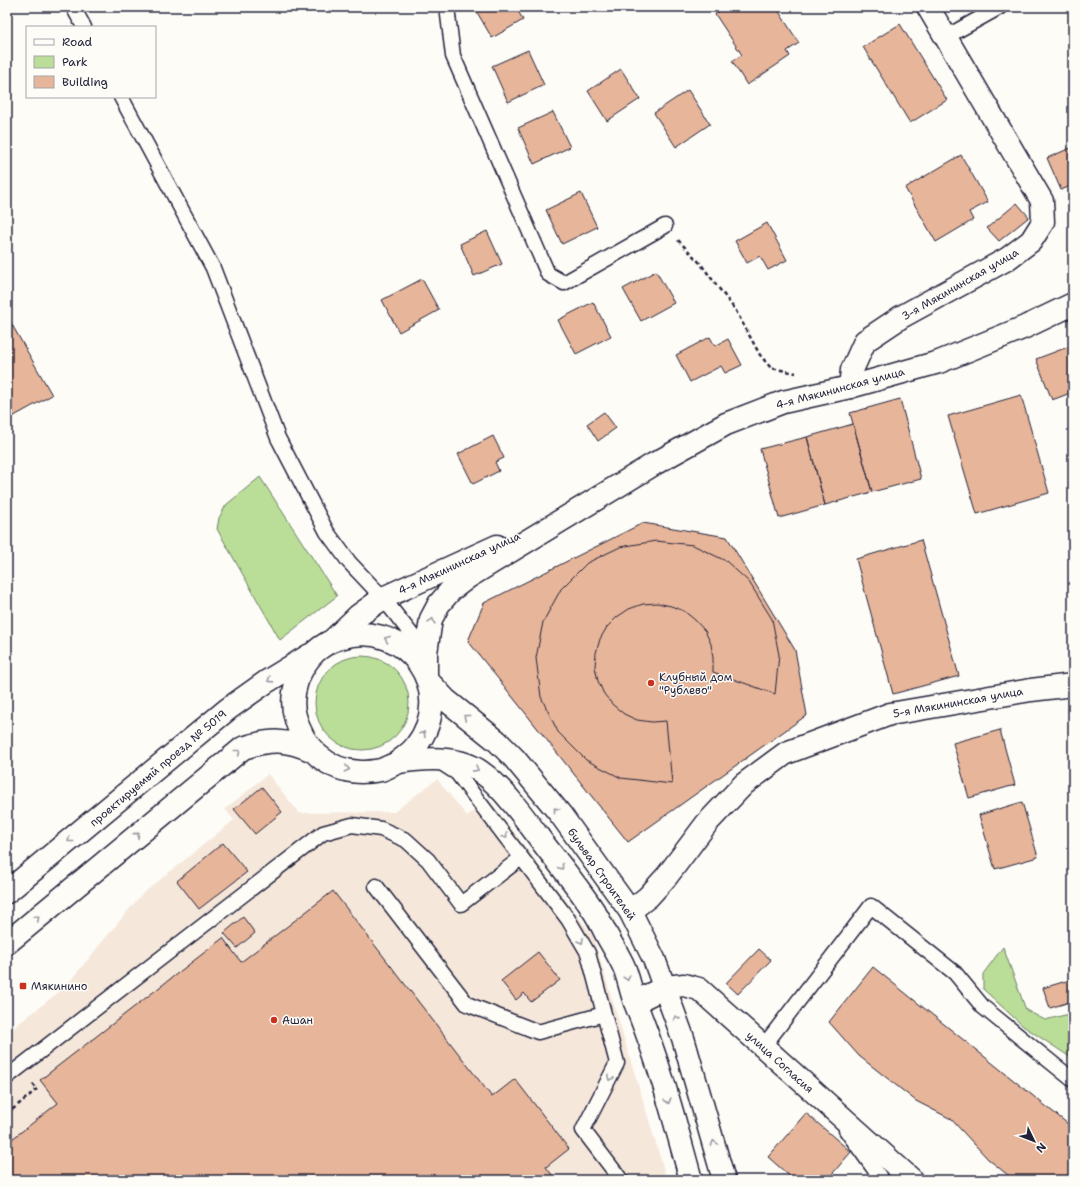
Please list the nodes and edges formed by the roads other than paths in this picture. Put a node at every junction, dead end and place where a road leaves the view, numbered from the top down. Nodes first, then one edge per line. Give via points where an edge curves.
1 (73, 7) edge
2 (448, 7) edge
3 (928, 7) edge
4 (1000, 7) edge
5 (83, 26) edge
6 (946, 38) junction
7 (122, 98) edge
8 (665, 226) road end
9 (1073, 304) edge
10 (850, 387) junction
11 (594, 501) junction
12 (383, 598) junction
13 (333, 640) junction
14 (315, 652) junction
15 (427, 670) junction
16 (1073, 685) edge
17 (313, 751) junction
18 (434, 758) junction
19 (397, 763) junction
20 (522, 858) junction
21 (376, 886) dead end
22 (7, 892) edge
23 (630, 911) junction
24 (7, 943) edge
25 (665, 988) junction
26 (635, 1002) junction
27 (604, 1014) junction
28 (763, 1047) junction
29 (7, 1077) edge
30 (1073, 1080) edge
31 (827, 1104) junction
32 (621, 1180) edge
33 (691, 1180) edge
34 (724, 1180) edge
35 (882, 1180) edge
36 (912, 1180) edge

1 - 5 lane
2 - 8 lane via 453,56 548,274 564,283
3 - 6 street, 3-я Мякининская улица
4 - 6 lane
6 - 10 street, 3-я Мякининская улица via 1042,201 1043,222 1031,241 1006,259 902,317 865,342 852,370
7 - 12 lane via 213,268 278,438 327,532
9 - 10 street, 4-я Мякининская улица via 1025,327 939,362
10 - 11 street, 4-я Мякининская улица via 783,402 726,424
11 - 12 street, 4-я Мякининская улица
15 -> 11 street, 4-я Мякининская улица via 431,618 451,590 468,577
12 - 13 street, 4-я Мякининская улица via 358,616
12 - 15 lane
13 - 14 street, бульвар Строителей
15 -> 13 street, бульвар Строителей via 402,646 386,638 356,634
14 - 17 street, бульвар Строителей via 302,670 294,690 294,712 300,733
14 -> 22 street, проектируемый проезд № 5019 via 228,709
19 -> 15 street, бульвар Строителей via 415,748 427,728 432,705
23 -> 15 street, бульвар Строителей via 561,815 514,758 446,700
16 - 23 street, 5-я Мякининская улица via 890,714 786,753 744,784 707,823 667,876 648,897
17 -> 19 street, бульвар Строителей via 327,762 344,770 380,770
24 -> 17 street via 243,748 261,742 282,741
18 - 19 street, бульвар Строителей
18 -> 20 lane via 457,774
18 -> 26 street, бульвар Строителей via 468,764 482,772 505,794 593,911 624,967
20 -> 27 lane via 568,919 588,953
20 - 29 lane via 461,904 428,860 406,840 381,829 352,825 323,833
21 - 27 lane via 467,1004 538,1032
23 - 25 street, бульвар Строителей
25 - 26 street, улица Согласия
25 - 28 street, улица Согласия via 684,985 698,989
34 -> 25 street, бульвар Строителей via 683,1038
26 -> 33 street, бульвар Строителей via 654,1052
27 -> 32 lane via 617,1063 583,1130
28 - 30 lane via 871,906 955,973 983,1007
28 - 31 street, улица Согласия
31 - 35 lane
31 - 36 street, улица Согласия

